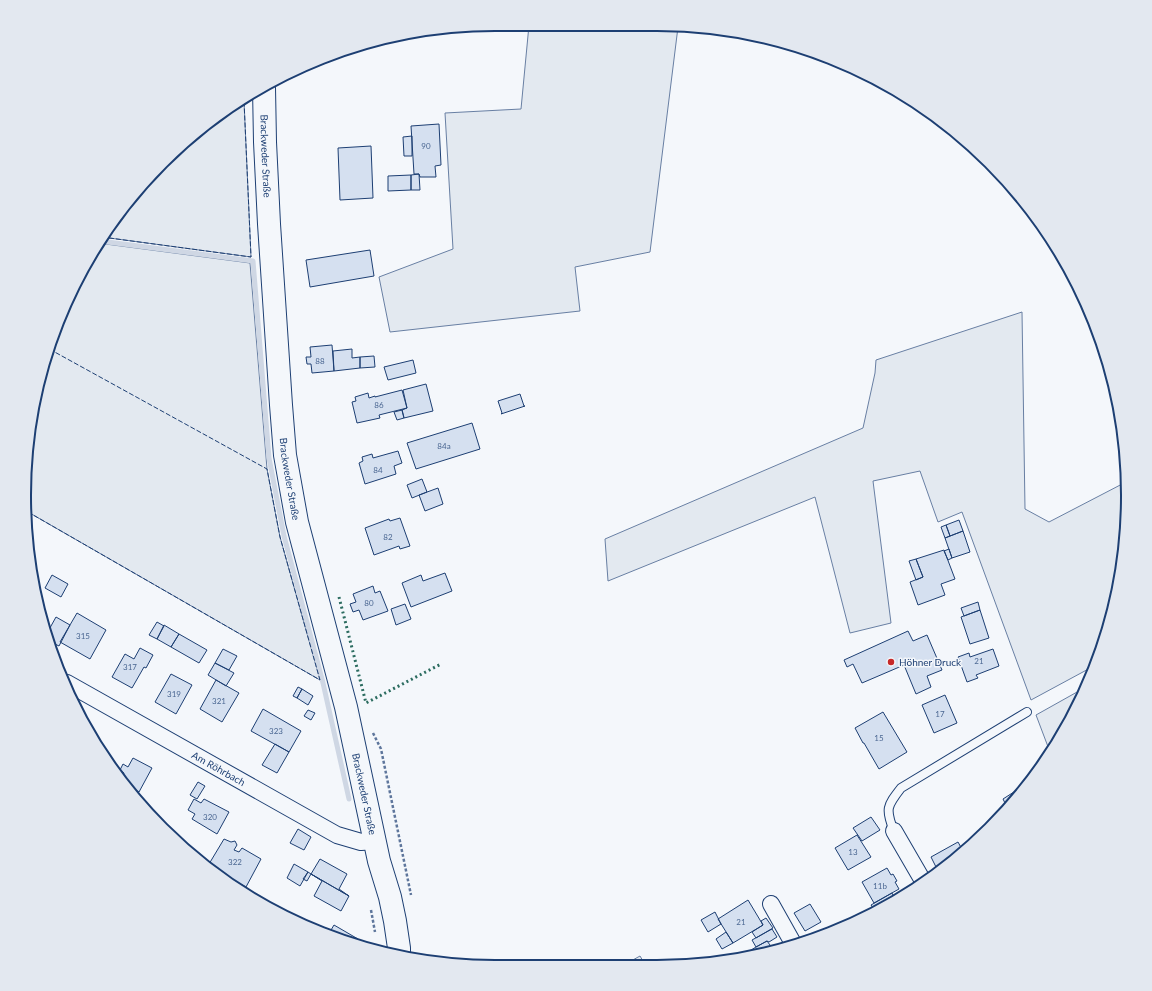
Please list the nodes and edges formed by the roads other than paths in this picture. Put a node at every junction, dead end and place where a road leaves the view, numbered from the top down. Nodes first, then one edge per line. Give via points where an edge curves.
1 (264, 92) edge
2 (72, 686) edge
3 (1027, 712) dead end
4 (894, 830) joint
5 (377, 851) junction
6 (921, 877) edge
7 (771, 904) dead end
8 (791, 940) edge
9 (387, 947) edge
10 (400, 950) edge

1 - 5 main road, Brackweder Straße via 269,224 285,455 297,522 346,707
2 - 5 street, Am Röhrbach via 337,835 361,842
3 - 4 lane via 900,788 889,803 889,817
4 - 6 street
5 - 9 main road, Brackweder Straße via 377,894
5 - 10 main road, Brackweder Straße via 390,897
7 - 8 street

